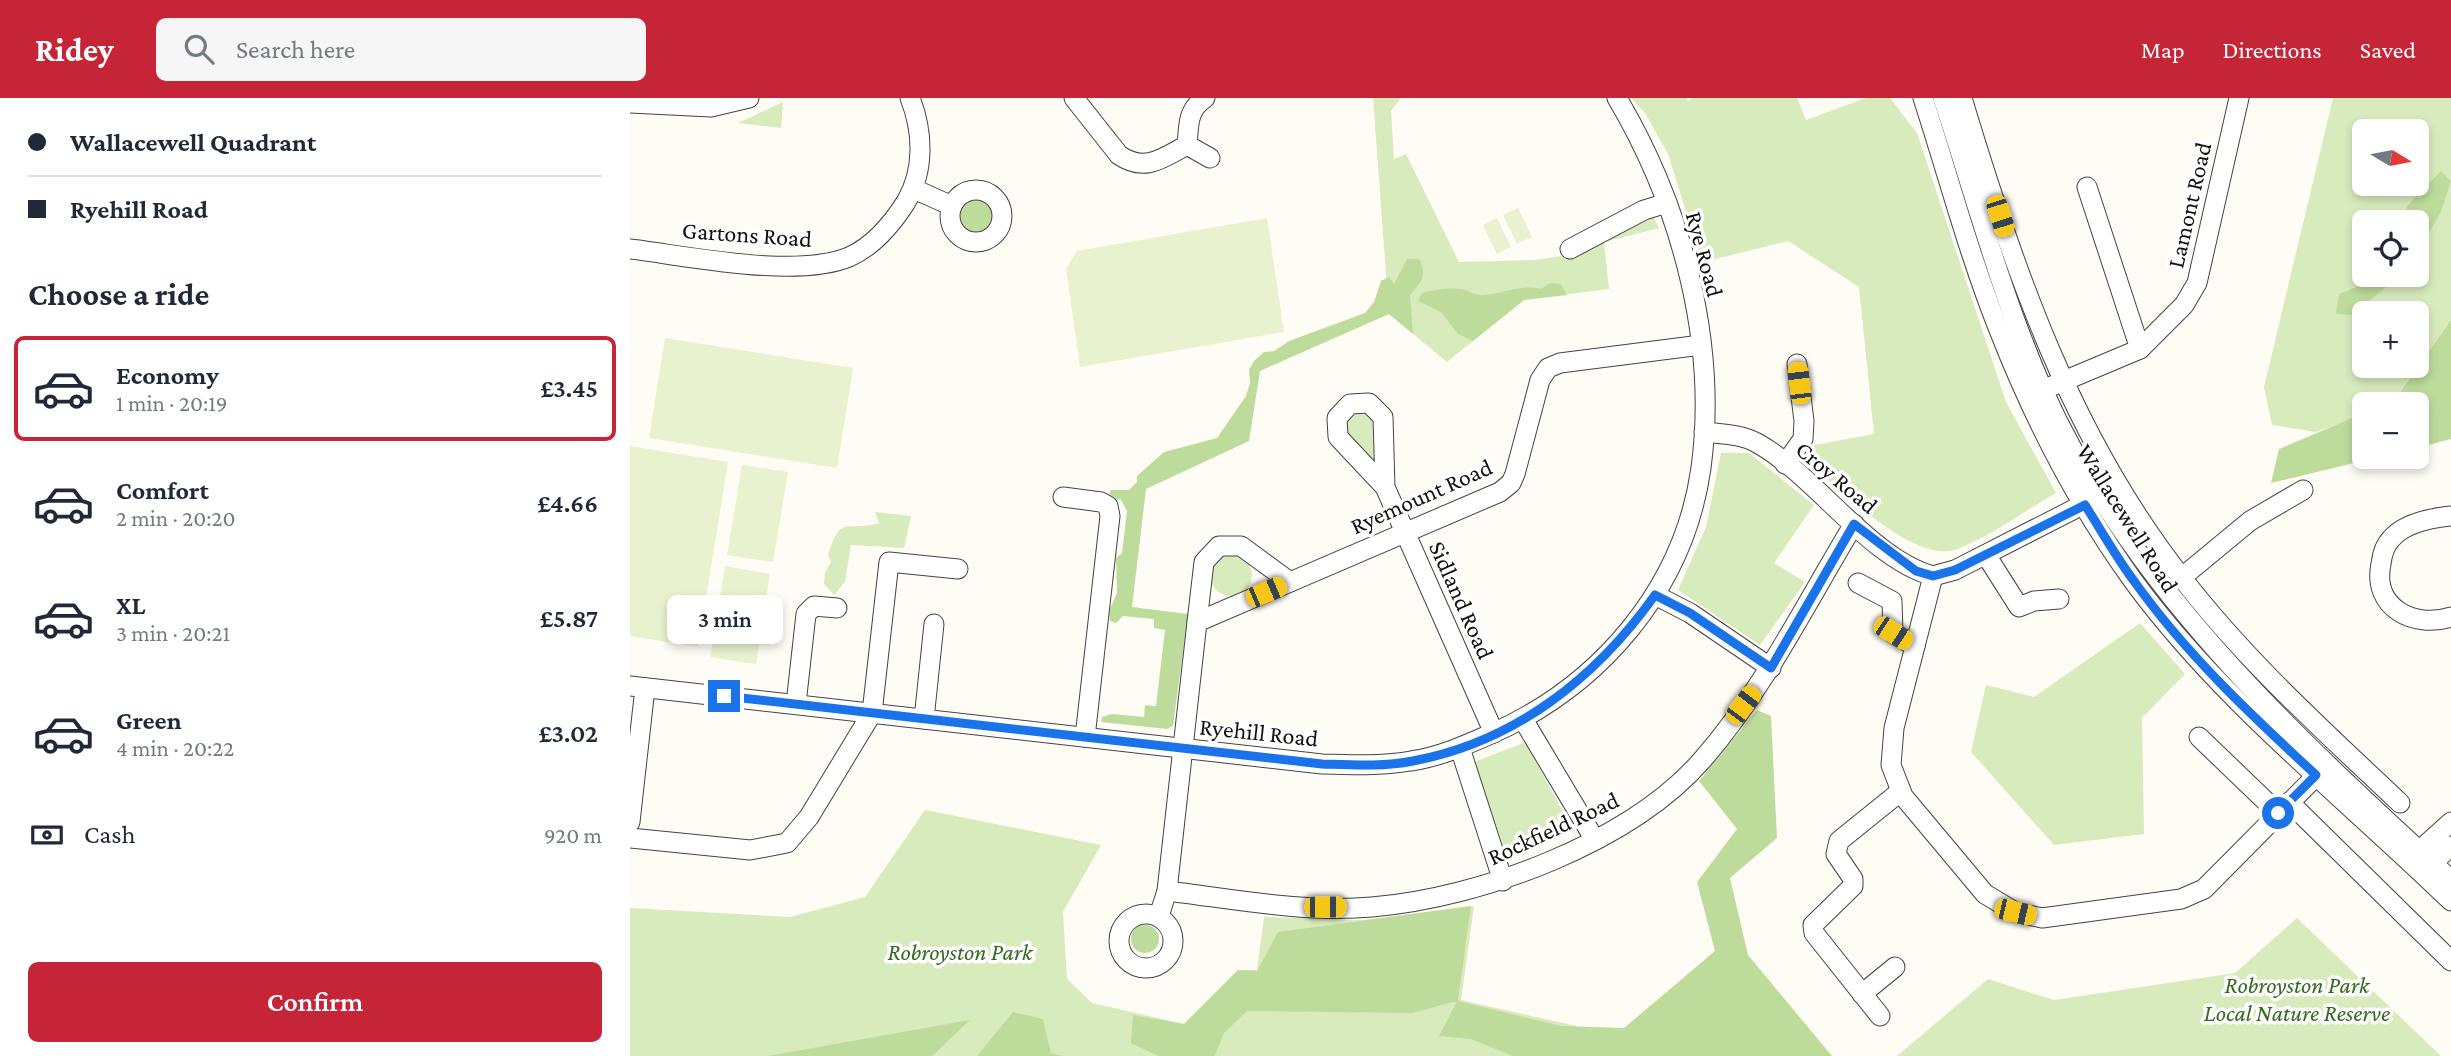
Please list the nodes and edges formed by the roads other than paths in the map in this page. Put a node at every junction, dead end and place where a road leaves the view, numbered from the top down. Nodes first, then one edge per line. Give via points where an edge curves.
1 (910, 98) edge
2 (1074, 98) edge
3 (1205, 98) edge
4 (1616, 98) edge
5 (2239, 98) edge
6 (743, 99) edge
7 (1935, 100) edge
8 (630, 103) edge
9 (1187, 145) junction
10 (1210, 159) dead end
11 (2087, 187) dead end
12 (914, 189) junction
13 (1667, 203) junction
14 (952, 206) dead end
15 (630, 249) edge
16 (1570, 249) dead end
17 (1701, 345) junction
18 (2140, 349) junction
19 (1797, 364) dead end
20 (2062, 382) junction
21 (2036, 394) junction
22 (1704, 432) junction
23 (1785, 464) junction
24 (1385, 487) dead end
25 (2303, 490) dead end
26 (1063, 497) dead end
27 (2093, 500) junction
28 (2451, 516) edge
29 (1854, 524) junction
30 (1405, 531) junction
31 (1986, 555) junction
32 (958, 569) dead end
33 (1933, 576) junction
34 (2181, 578) junction
35 (1290, 582) junction
36 (1858, 583) dead end
37 (1655, 595) junction
38 (2059, 598) dead end
39 (836, 608) dead end
40 (2451, 617) edge
41 (1197, 622) junction
42 (934, 624) dead end
43 (1915, 646) junction
44 (1771, 668) junction
45 (637, 687) edge
46 (796, 704) junction
47 (872, 713) junction
48 (924, 719) junction
49 (1524, 721) junction
50 (1494, 733) junction
51 (1085, 737) junction
52 (2199, 737) dead end
53 (1183, 748) junction
54 (1460, 748) junction
55 (2343, 749) junction
56 (2322, 770) junction
57 (1901, 791) junction
58 (2400, 803) dead end
59 (2284, 808) junction
60 (630, 822) edge
61 (2451, 822) edge
62 (630, 838) edge
63 (1595, 840) junction
64 (2451, 846) edge
65 (2420, 862) junction
66 (2451, 880) edge
67 (1503, 881) junction
68 (1167, 891) junction
69 (2451, 901) edge
70 (1159, 916) dead end
71 (2451, 961) edge
72 (1895, 967) dead end
73 (1862, 993) junction
74 (1881, 1016) dead end

1 - 12 street, Gartons Road via 920,143
2 - 9 street via 1129,162 1152,164
3 - 9 street via 1189,115
4 - 13 street, Rye Road
5 - 18 street, Lamont Road via 2197,283 2184,306
6 - 8 street via 685,108
7 - 20 street, Wallacewell Road
7 - 21 street, Wallacewell Road via 2015,321
9 - 10 street
11 - 18 street
12 - 14 street
12 - 15 street, Gartons Road via 874,242 825,264 774,264
13 - 16 street via 1644,210
13 - 17 street, Rye Road
17 - 22 street, Rye Road
17 - 30 street, Ryemount Road via 1548,368 1540,380 1511,483 1500,492
18 - 20 street, Lamont Road
19 - 23 street via 1803,439
20 - 21 street, Lamont Road
20 - 34 street, Wallacewell Road via 2117,485
21 - 27 street, Wallacewell Road
22 - 23 street, Croy Road via 1756,442
22 - 37 street, Ryehill Road via 1692,505 1672,563
23 - 29 street, Croy Road
24 - 30 street, Sidland Road
25 - 34 street via 2250,522
26 - 51 street via 1101,502 1108,506 1110,516
27 - 31 street
27 - 56 street, Wallacewell Road via 2133,581 2180,639 2227,692
28 - 40 street via 2411,525 2391,537 2379,574 2386,599 2403,616
29 - 33 street, Croy Road via 1916,571
29 - 44 street, Rockfield Road
30 - 35 street, Ryemount Road
30 - 50 street, Sidland Road
31 - 33 street
31 - 38 street via 2017,615 2034,601
32 - 47 street via 889,562
33 - 43 street
34 - 55 street, Wallacewell Road via 2250,657
35 - 41 street, Ryemount Road
35 - 41 street via 1241,546 1219,546 1202,569
36 - 43 street via 1892,601 1893,633
37 - 44 street
37 - 49 street, Ryehill Road via 1627,635 1593,669
39 - 46 street via 814,606 806,614
41 - 53 street
42 - 48 street
43 - 57 street via 1894,727 1891,765
44 - 63 street, Rockfield Road via 1702,761 1634,818
45 - 46 street, Ryehill Road
45 - 60 street
46 - 47 street, Ryehill Road
47 - 48 street, Ryehill Road
47 - 62 street via 809,817 787,843 750,850
48 - 51 street, Ryehill Road
49 - 50 street, Ryehill Road
49 - 63 street
50 - 54 street, Ryehill Road
51 - 53 street, Ryehill Road
52 - 59 street
53 - 54 street, Ryehill Road via 1322,764 1378,765
53 - 68 street
54 - 67 street
55 - 56 street
55 - 58 street, Wallacewell Road
56 - 59 street
56 - 65 street, Wallacewell Road
57 - 59 street via 1985,894 2015,912 2042,918 2181,899 2204,889
57 - 73 street via 1839,841 1836,854 1853,886 1813,925 1814,933
59 - 71 street
61 - 65 street
63 - 67 street, Rockfield Road
64 - 65 street
65 - 66 street, Wallacewell Road
65 - 69 street, Wallacewell Road
67 - 68 street, Rockfield Road via 1372,907 1302,907
68 - 70 street
72 - 73 street
73 - 74 street

